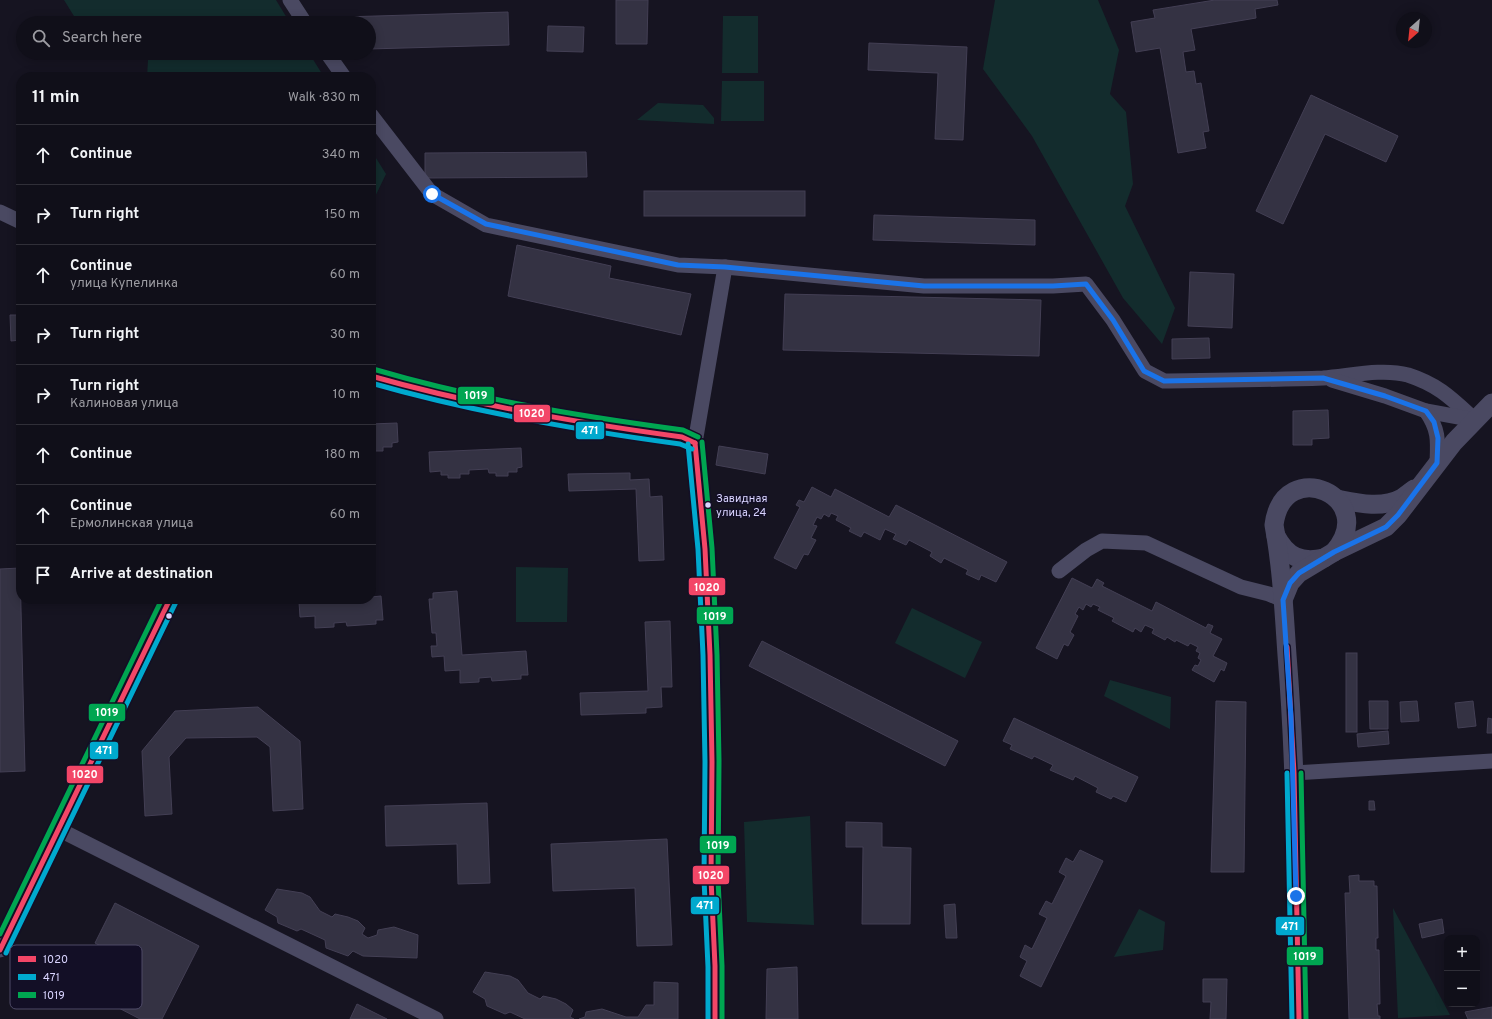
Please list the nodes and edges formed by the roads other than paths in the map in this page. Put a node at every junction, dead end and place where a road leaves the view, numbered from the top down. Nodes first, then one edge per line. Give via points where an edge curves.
1 (290, 0) edge
2 (300, 16) edge
3 (331, 60) edge
4 (340, 72) edge
5 (376, 121) edge
6 (0, 212) edge
7 (16, 220) edge
8 (725, 267) junction
9 (376, 378) edge
10 (1323, 378) junction
11 (1492, 403) edge
12 (1426, 411) junction
13 (1475, 420) junction
14 (695, 443) junction
15 (1437, 463) junction
16 (1420, 484) junction
17 (1337, 499) junction
18 (1276, 536) junction
19 (1329, 555) junction
20 (1059, 571) dead end
21 (1283, 600) junction
22 (168, 604) edge
23 (1492, 760) edge
24 (1294, 772) junction
25 (58, 828) junction
26 (0, 950) edge
27 (436, 1019) edge
28 (715, 1019) edge
29 (1299, 1019) edge

1 - 2 street
3 - 4 street
5 - 8 street via 432,194 486,224 678,265
6 - 7 street
8 - 10 street via 924,286 1086,284 1113,320 1144,371 1164,381
8 - 14 street
9 - 14 street via 410,388 543,416 682,437
10 - 12 street
10 - 13 street via 1394,372 1434,385
11 - 13 street
12 - 13 street
12 - 15 street via 1434,422 1438,438
13 - 15 street
14 - 28 street via 708,595
15 - 16 street
16 - 17 street via 1400,499 1382,504 1359,504
16 - 19 street via 1386,527
17 - 18 street via 1318,488 1296,490 1287,496 1275,514
17 - 19 street via 1343,508 1347,525 1346,534 1342,543
18 - 19 street via 1281,546 1300,559 1312,561
18 - 21 street
19 - 21 street via 1299,573 1290,583
20 - 21 street via 1102,541 1146,543 1241,587
21 - 24 street
22 - 25 street
23 - 24 street
24 - 29 street
25 - 26 street
25 - 27 street

